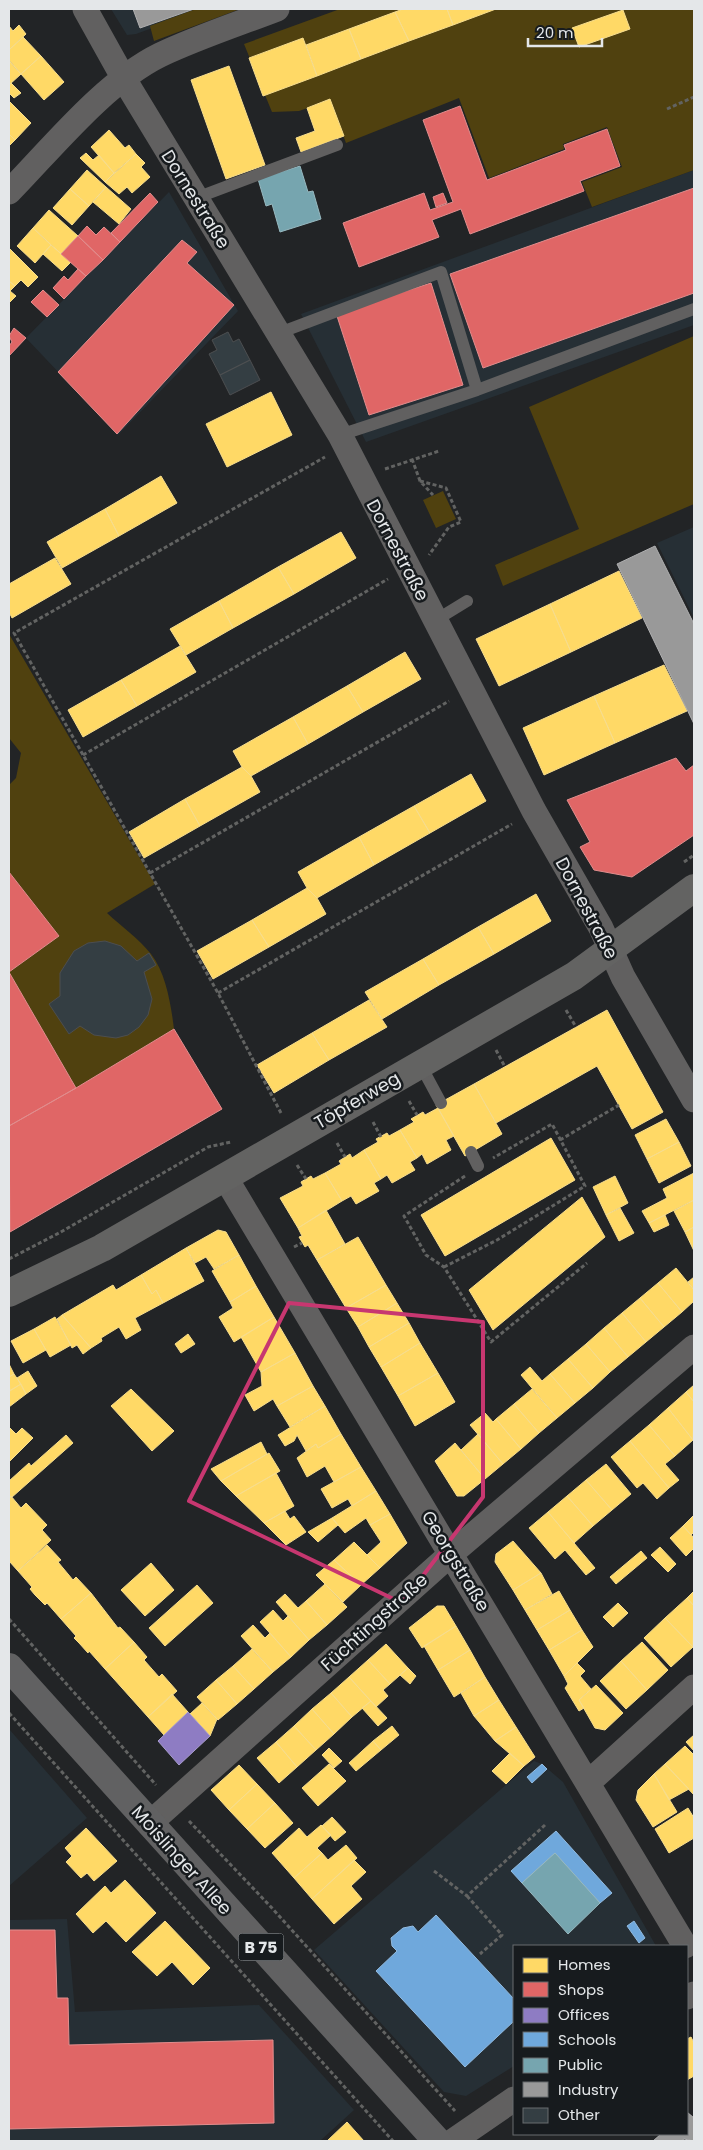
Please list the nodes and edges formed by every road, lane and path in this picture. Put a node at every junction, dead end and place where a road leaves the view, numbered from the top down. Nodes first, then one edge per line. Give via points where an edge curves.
1 (85, 9) edge
2 (277, 9) edge
3 (124, 79) junction
4 (694, 97) edge
5 (667, 109) dead end
6 (337, 145) dead end
7 (9, 192) edge
8 (196, 198) junction
9 (694, 309) edge
10 (279, 332) junction
11 (477, 390) junction
12 (342, 440) junction
13 (438, 451) dead end
14 (412, 459) junction
15 (361, 478) junction
16 (420, 481) junction
17 (433, 495) dead end
18 (410, 572) junction
19 (467, 602) dead end
20 (436, 620) junction
21 (470, 688) junction
22 (83, 755) junction
23 (534, 811) junction
24 (694, 856) edge
25 (678, 866) dead end
26 (150, 873) junction
27 (694, 888) edge
28 (611, 950) junction
29 (218, 993) junction
30 (562, 1003) dead end
31 (576, 1027) dead end
32 (492, 1043) dead end
33 (420, 1064) junction
34 (505, 1067) dead end
35 (405, 1094) dead end
36 (694, 1100) edge
37 (441, 1102) dead end
38 (619, 1104) dead end
39 (290, 1108) dead end
40 (281, 1113) junction
41 (369, 1114) dead end
42 (417, 1115) dead end
43 (272, 1118) dead end
44 (333, 1136) dead end
45 (239, 1137) dead end
46 (381, 1137) dead end
47 (560, 1140) junction
48 (471, 1152) dead end
49 (345, 1157) dead end
50 (293, 1159) dead end
51 (478, 1166) junction
52 (225, 1177) junction
53 (306, 1179) dead end
54 (9, 1259) edge
55 (587, 1264) dead end
56 (444, 1267) junction
57 (9, 1293) edge
58 (694, 1347) edge
59 (452, 1553) junction
60 (9, 1619) edge
61 (9, 1667) edge
62 (694, 1688) edge
63 (9, 1713) edge
64 (589, 1782) junction
65 (172, 1803) junction
66 (149, 1824) junction
67 (545, 1825) dead end
68 (434, 1871) dead end
69 (467, 1896) junction
70 (684, 1945) edge
71 (480, 1954) dead end
72 (513, 2100) edge
73 (462, 2134) edge
74 (393, 2141) edge
75 (437, 2141) edge

1 - 3 street, Dornestraße
2 - 3 street via 160,55
3 - 7 street via 102,97
3 - 8 street, Dornestraße
4 - 5 path
6 - 8 lane
8 - 10 street, Dornestraße
9 - 11 lane
10 - 11 lane via 442,272
10 - 12 street, Dornestraße
11 - 12 lane
12 - 15 street, Dornestraße
12 - 22 path via 14,633
13 - 14 path
14 - 15 path
14 - 16 path
15 - 18 street, Dornestraße
16 - 17 path
16 - 18 path via 446,488 461,522 448,525
18 - 20 street, Dornestraße
18 - 22 path
19 - 20 lane
20 - 21 street, Dornestraße
21 - 23 street, Dornestraße
21 - 26 path
22 - 26 path
23 - 28 street, Dornestraße
23 - 29 path
24 - 25 path
26 - 29 path
27 - 28 main road, Töpferweg
28 - 33 main road, Töpferweg via 574,976
28 - 36 street, Dornestraße via 623,977
29 - 40 path
30 - 31 path
32 - 34 path
33 - 37 lane
33 - 52 main road, Töpferweg
35 - 42 path
38 - 47 path
39 - 40 path
40 - 43 path
41 - 46 path
44 - 49 path
45 - 54 path via 208,1147
47 - 51 path via 552,1124
47 - 56 path via 585,1186 497,1240
48 - 51 lane
50 - 53 path
51 - 56 path via 404,1216 426,1255
52 - 57 main road, Töpferweg via 102,1248
52 - 59 street, Georgstraße
55 - 56 path via 491,1342
58 - 59 street, Füchtingstraße
59 - 64 street, Georgstraße
59 - 65 street, Füchtingstraße
60 - 65 path
61 - 66 main road, Moislinger Allee / B 75
62 - 64 street
63 - 74 path
64 - 70 street, Georgstraße
65 - 66 street, Füchtingstraße
65 - 73 path via 271,1907
66 - 75 main road, Moislinger Allee / B 75
67 - 69 path
68 - 69 path
69 - 71 path via 502,1935
72 - 73 street

